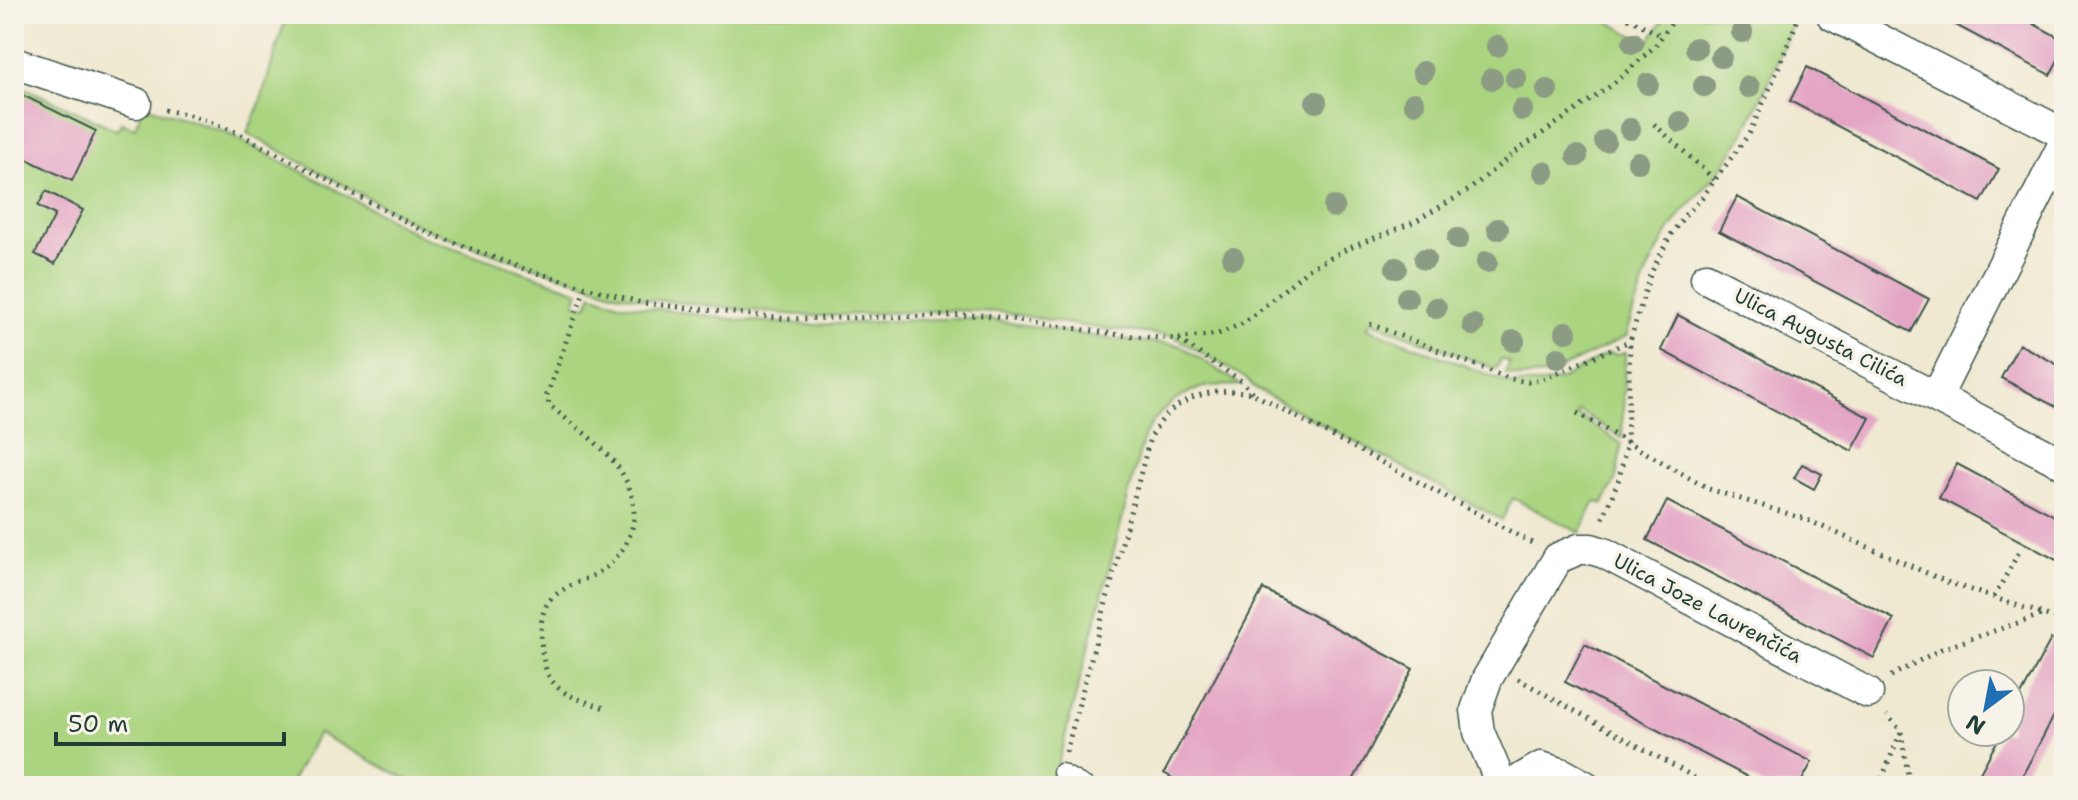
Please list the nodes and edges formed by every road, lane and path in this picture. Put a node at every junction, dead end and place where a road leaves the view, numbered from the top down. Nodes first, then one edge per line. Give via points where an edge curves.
1 (1621, 14) edge
2 (1678, 14) edge
3 (1800, 14) edge
4 (1832, 15) edge
5 (1662, 36) junction
6 (14, 63) edge
7 (136, 103) joint
8 (1654, 124) dead end
9 (2064, 134) edge
10 (2064, 143) edge
11 (1715, 180) junction
12 (1706, 278) dead end
13 (585, 288) junction
14 (1370, 324) dead end
15 (1177, 339) junction
16 (1630, 341) junction
17 (1252, 393) junction
18 (1937, 396) junction
19 (1577, 413) dead end
20 (1627, 442) junction
21 (2064, 464) edge
22 (1591, 549) junction
23 (2019, 552) dead end
24 (1558, 558) junction
25 (1994, 597) junction
26 (2042, 615) junction
27 (2064, 621) edge
28 (1506, 673) dead end
29 (1868, 693) junction
30 (608, 709) dead end
31 (1901, 731) junction
32 (1061, 772) joint
33 (1086, 786) edge
34 (1502, 786) edge
35 (1516, 786) edge
36 (1585, 786) edge
37 (1710, 786) edge
38 (1879, 786) edge
39 (1910, 786) edge

1 - 5 path
2 - 5 path
3 - 11 path via 1749,134
4 - 9 street
5 - 15 path via 1612,85 1469,190 1414,222 1308,269 1246,322 1218,334
6 - 7 street
7 - 13 path via 236,132 426,232
8 - 11 path
10 - 18 street
11 - 16 path via 1659,256
12 - 18 street, Ulica Augusta Cilića
13 - 15 path via 642,303 789,319 983,315
13 - 30 path via 547,395 549,405 621,470 631,488 634,527 611,563 550,600 543,612 542,658 550,679 570,696
14 - 16 path via 1528,382
15 - 17 path
16 - 20 path
17 - 24 path
17 - 32 path via 1221,391 1189,398 1155,427
18 - 21 street, Ulica Augusta Cilića
19 - 20 path
20 - 22 path via 1619,479
20 - 25 path via 1709,489 1805,519 1947,582
22 - 24 street, Ulica Joze Laurenčića
22 - 29 street, Ulica Joze Laurenčića
23 - 25 path
24 - 34 street via 1493,666 1476,710 1479,732
25 - 26 path
26 - 27 path
26 - 29 path via 1941,649
28 - 37 path
29 - 31 path
31 - 38 path
31 - 39 path
32 - 33 lane
35 - 36 street via 1541,767

